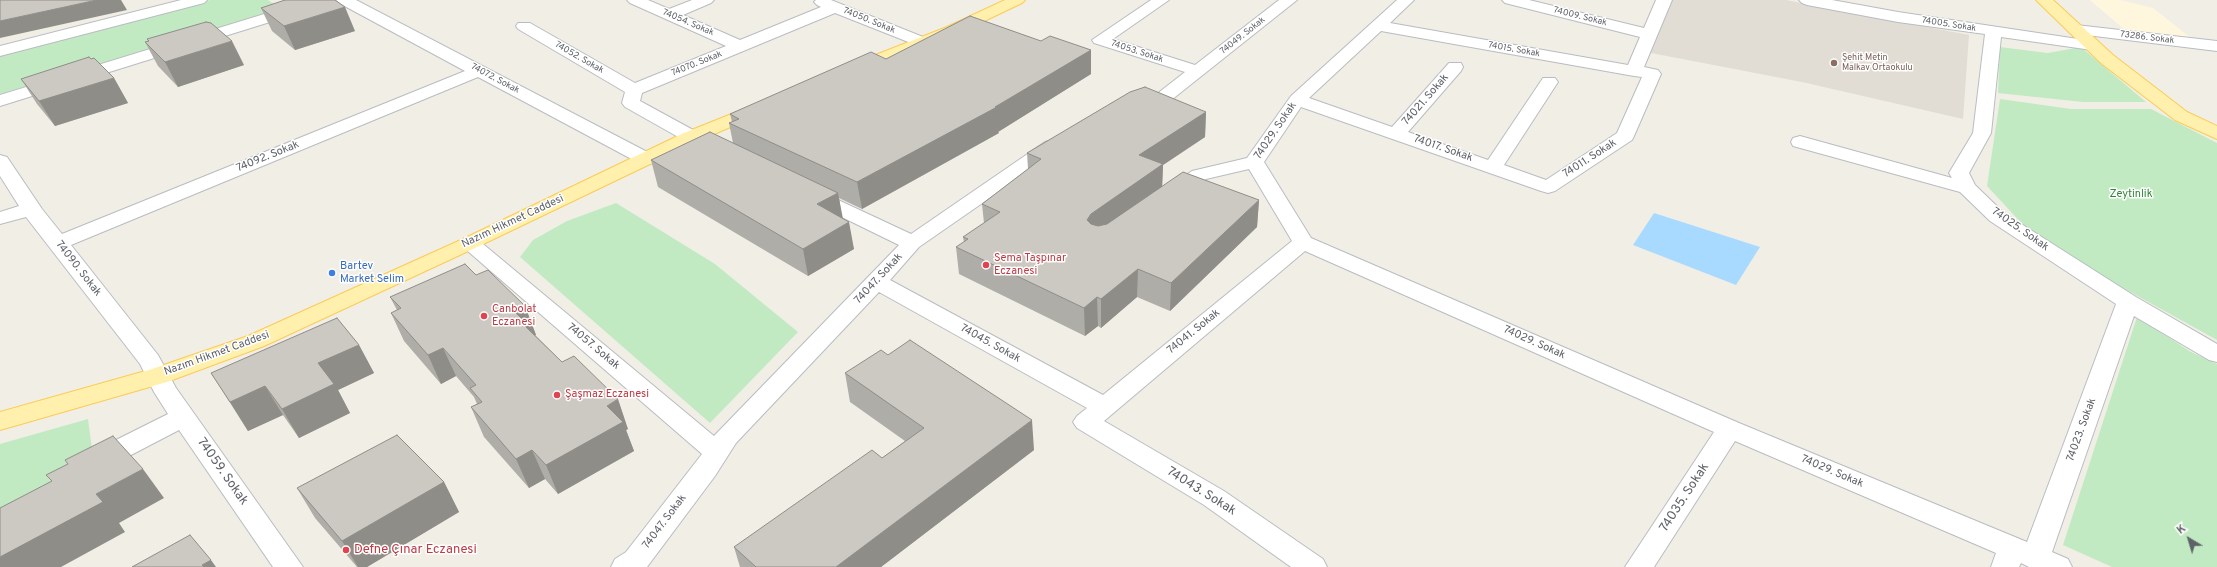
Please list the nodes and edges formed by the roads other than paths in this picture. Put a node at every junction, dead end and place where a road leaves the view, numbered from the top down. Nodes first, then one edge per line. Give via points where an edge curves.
1 (198, 0) edge
2 (326, 0) edge
3 (344, 0) edge
4 (635, 0) edge
5 (706, 0) edge
6 (815, 0) edge
7 (1161, 0) edge
8 (1289, 0) edge
9 (1406, 0) edge
10 (1510, 0) edge
11 (1664, 0) edge
12 (1807, 0) edge
13 (2044, 0) edge
14 (1012, 1) edge
15 (297, 4) edge
16 (835, 7) junction
17 (669, 15) junction
18 (524, 26) dead end
19 (1377, 26) junction
20 (2076, 30) junction
21 (1993, 32) junction
22 (1649, 34) junction
23 (922, 42) junction
24 (740, 46) junction
25 (2092, 46) junction
26 (2217, 46) edge
27 (0, 51) edge
28 (1455, 67) dead end
29 (479, 71) junction
30 (1198, 71) junction
31 (1643, 73) junction
32 (841, 75) edge
33 (1549, 82) dead end
34 (634, 90) junction
35 (0, 100) edge
36 (1297, 100) junction
37 (775, 101) edge
38 (1123, 111) edge
39 (1397, 133) junction
40 (2217, 133) edge
41 (1068, 135) edge
42 (691, 137) junction
43 (1800, 142) dead end
44 (728, 155) edge
45 (646, 159) junction
46 (0, 162) edge
47 (1254, 162) junction
48 (1493, 167) junction
49 (1967, 188) junction
50 (799, 189) edge
51 (1156, 206) edge
52 (31, 209) junction
53 (0, 218) edge
54 (1303, 242) junction
55 (58, 243) junction
56 (470, 243) junction
57 (912, 243) junction
58 (877, 282) junction
59 (2128, 302) junction
60 (2217, 354) edge
61 (158, 376) junction
62 (1095, 414) junction
63 (183, 417) junction
64 (0, 421) edge
65 (1730, 430) junction
66 (716, 452) junction
67 (75, 472) edge
68 (2028, 559) edge
69 (634, 565) edge
70 (289, 567) edge
71 (1313, 567) edge
72 (1639, 567) edge

1 - 27 street
2 - 15 street
3 - 29 street, 74072. Sokak
4 - 17 street, 74054. Sokak
5 - 17 street
6 - 16 street, 74050. Sokak
7 - 30 street, 74053. Sokak via 1100,40
8 - 30 street, 74049. Sokak
9 - 19 street, 74029. Sokak
10 - 22 street, 74009. Sokak
11 - 22 street, 74011. Sokak
12 - 21 street, 74005. Sokak
13 - 20 main road
14 - 23 main road
15 - 35 street
16 - 23 street, 74050. Sokak
16 - 24 street, 74070. Sokak
17 - 24 street, 74054. Sokak
18 - 34 street, 74052. Sokak
19 - 31 street, 74015. Sokak
19 - 36 street, 74029. Sokak
20 - 25 main road
20 - 26 street, 73286. Sokak
21 - 25 street, 74005. Sokak
21 - 49 street, 74025. Sokak via 1982,133 1959,173
22 - 31 street, 74011. Sokak
23 - 32 main road
24 - 34 street, 74070. Sokak
25 - 40 main road via 2181,116
28 - 39 street, 74021. Sokak
29 - 45 street, 74072. Sokak
29 - 55 street, 74092. Sokak
30 - 38 street via 1159,101
31 - 48 street, 74011. Sokak via 1625,136 1548,187
33 - 48 street
34 - 42 street via 631,102
36 - 39 street, 74017. Sokak
36 - 47 street, 74029. Sokak
37 - 42 main road, Nazım Hikmet Caddesi
39 - 48 street, 74017. Sokak
41 - 57 street, 74047. Sokak
42 - 44 street
42 - 45 main road, Nazım Hikmet Caddesi
43 - 49 street
45 - 56 main road, Nazım Hikmet Caddesi
46 - 52 street, 74090. Sokak
47 - 51 street via 1199,175
47 - 54 street, 74029. Sokak
49 - 59 street, 74025. Sokak via 1997,217
50 - 57 street
52 - 53 street
52 - 55 street, 74090. Sokak
54 - 62 street, 74041. Sokak
54 - 65 street, 74029. Sokak
55 - 61 street, 74090. Sokak via 150,361
56 - 61 main road, Nazım Hikmet Caddesi via 256,341
56 - 66 street, 74057. Sokak
57 - 58 street, 74047. Sokak
58 - 62 street, 74045. Sokak
58 - 66 street, 74047. Sokak via 727,437
59 - 60 street, 74025. Sokak
59 - 68 street, 74023. Sokak
61 - 63 street, 74059. Sokak
61 - 64 main road, Nazım Hikmet Caddesi
62 - 71 street, 74043. Sokak
63 - 67 street
63 - 70 street, 74059. Sokak
65 - 68 street, 74029. Sokak
65 - 72 street, 74035. Sokak
66 - 69 street, 74047. Sokak

